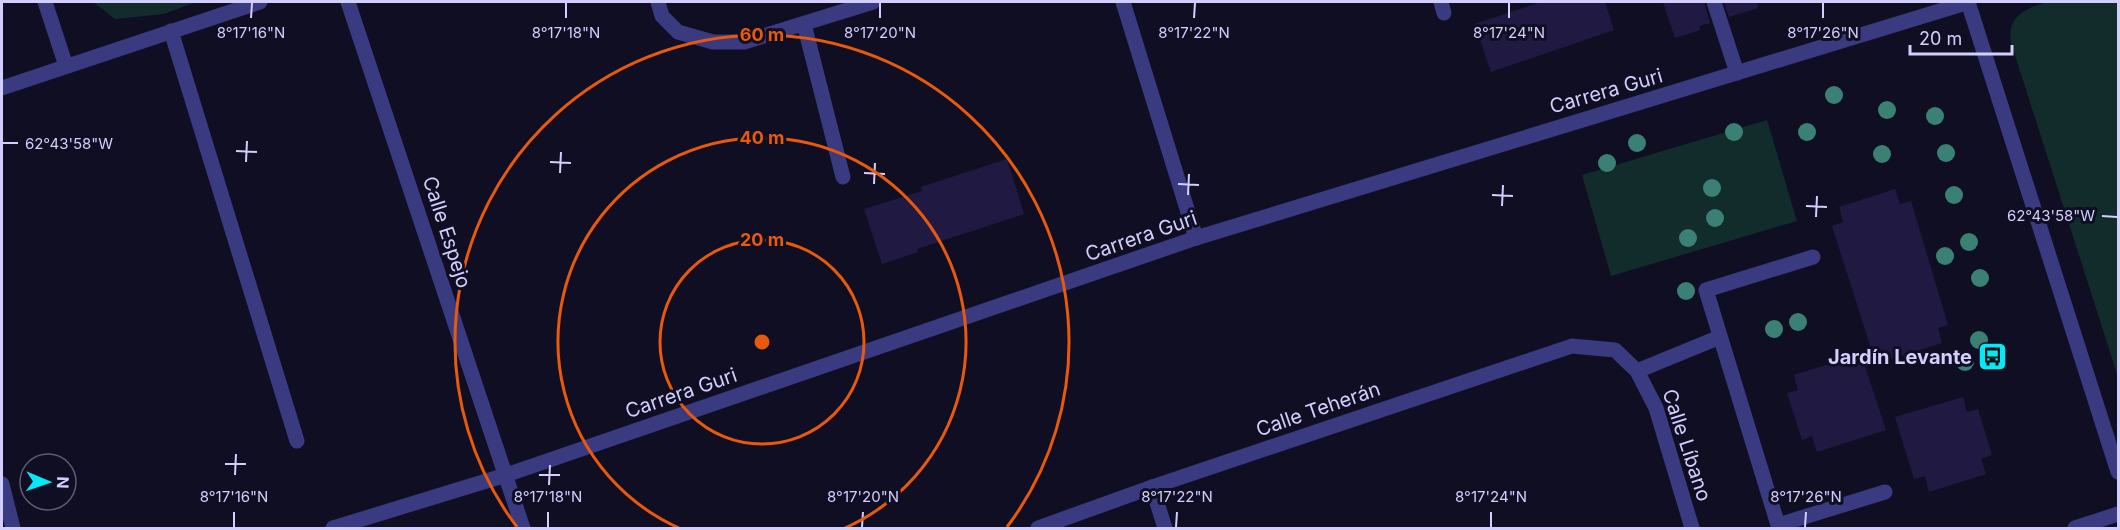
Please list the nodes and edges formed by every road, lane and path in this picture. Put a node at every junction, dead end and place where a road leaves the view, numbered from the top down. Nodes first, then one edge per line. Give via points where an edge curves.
1 (45, 2) edge
2 (260, 2) edge
3 (348, 2) edge
4 (658, 2) edge
5 (873, 2) edge
6 (1123, 2) edge
7 (1714, 2) edge
8 (1969, 2) edge
9 (804, 24) junction
10 (171, 31) junction
11 (66, 66) junction
12 (1737, 73) junction
13 (2, 88) edge
14 (843, 177) dead end
15 (1196, 238) junction
16 (1813, 257) dead end
17 (1720, 337) junction
18 (1615, 350) joint
19 (1637, 371) junction
20 (297, 441) dead end
21 (2118, 471) edge
22 (506, 475) junction
23 (2, 484) edge
24 (1152, 487) junction
25 (1885, 492) dead end
26 (2118, 514) edge
27 (14, 528) edge
28 (333, 528) edge
29 (524, 528) edge
30 (1038, 528) edge
31 (1165, 528) edge
32 (1692, 528) edge
33 (2075, 528) edge

1 - 11 street
2 - 10 street
3 - 22 street, Calle Espejo
4 - 9 street via 662,16 678,32 713,42 744,42
5 - 9 street
6 - 15 street
7 - 12 street
8 - 12 street, Carrera Guri
8 - 21 street
9 - 14 street
10 - 11 street
10 - 20 street
11 - 13 street
12 - 15 street, Carrera Guri
15 - 22 street, Carrera Guri
16 - 17 street via 1706,290
17 - 19 street
17 - 25 street via 1778,525
18 - 19 street, Calle Líbano
18 - 24 street, Calle Teherán via 1572,346
19 - 32 street, Calle Líbano via 1656,408
22 - 28 street, Carrera Guri
22 - 29 street, Calle Espejo
23 - 27 street
24 - 30 street, Calle Teherán
24 - 31 street
26 - 33 street

